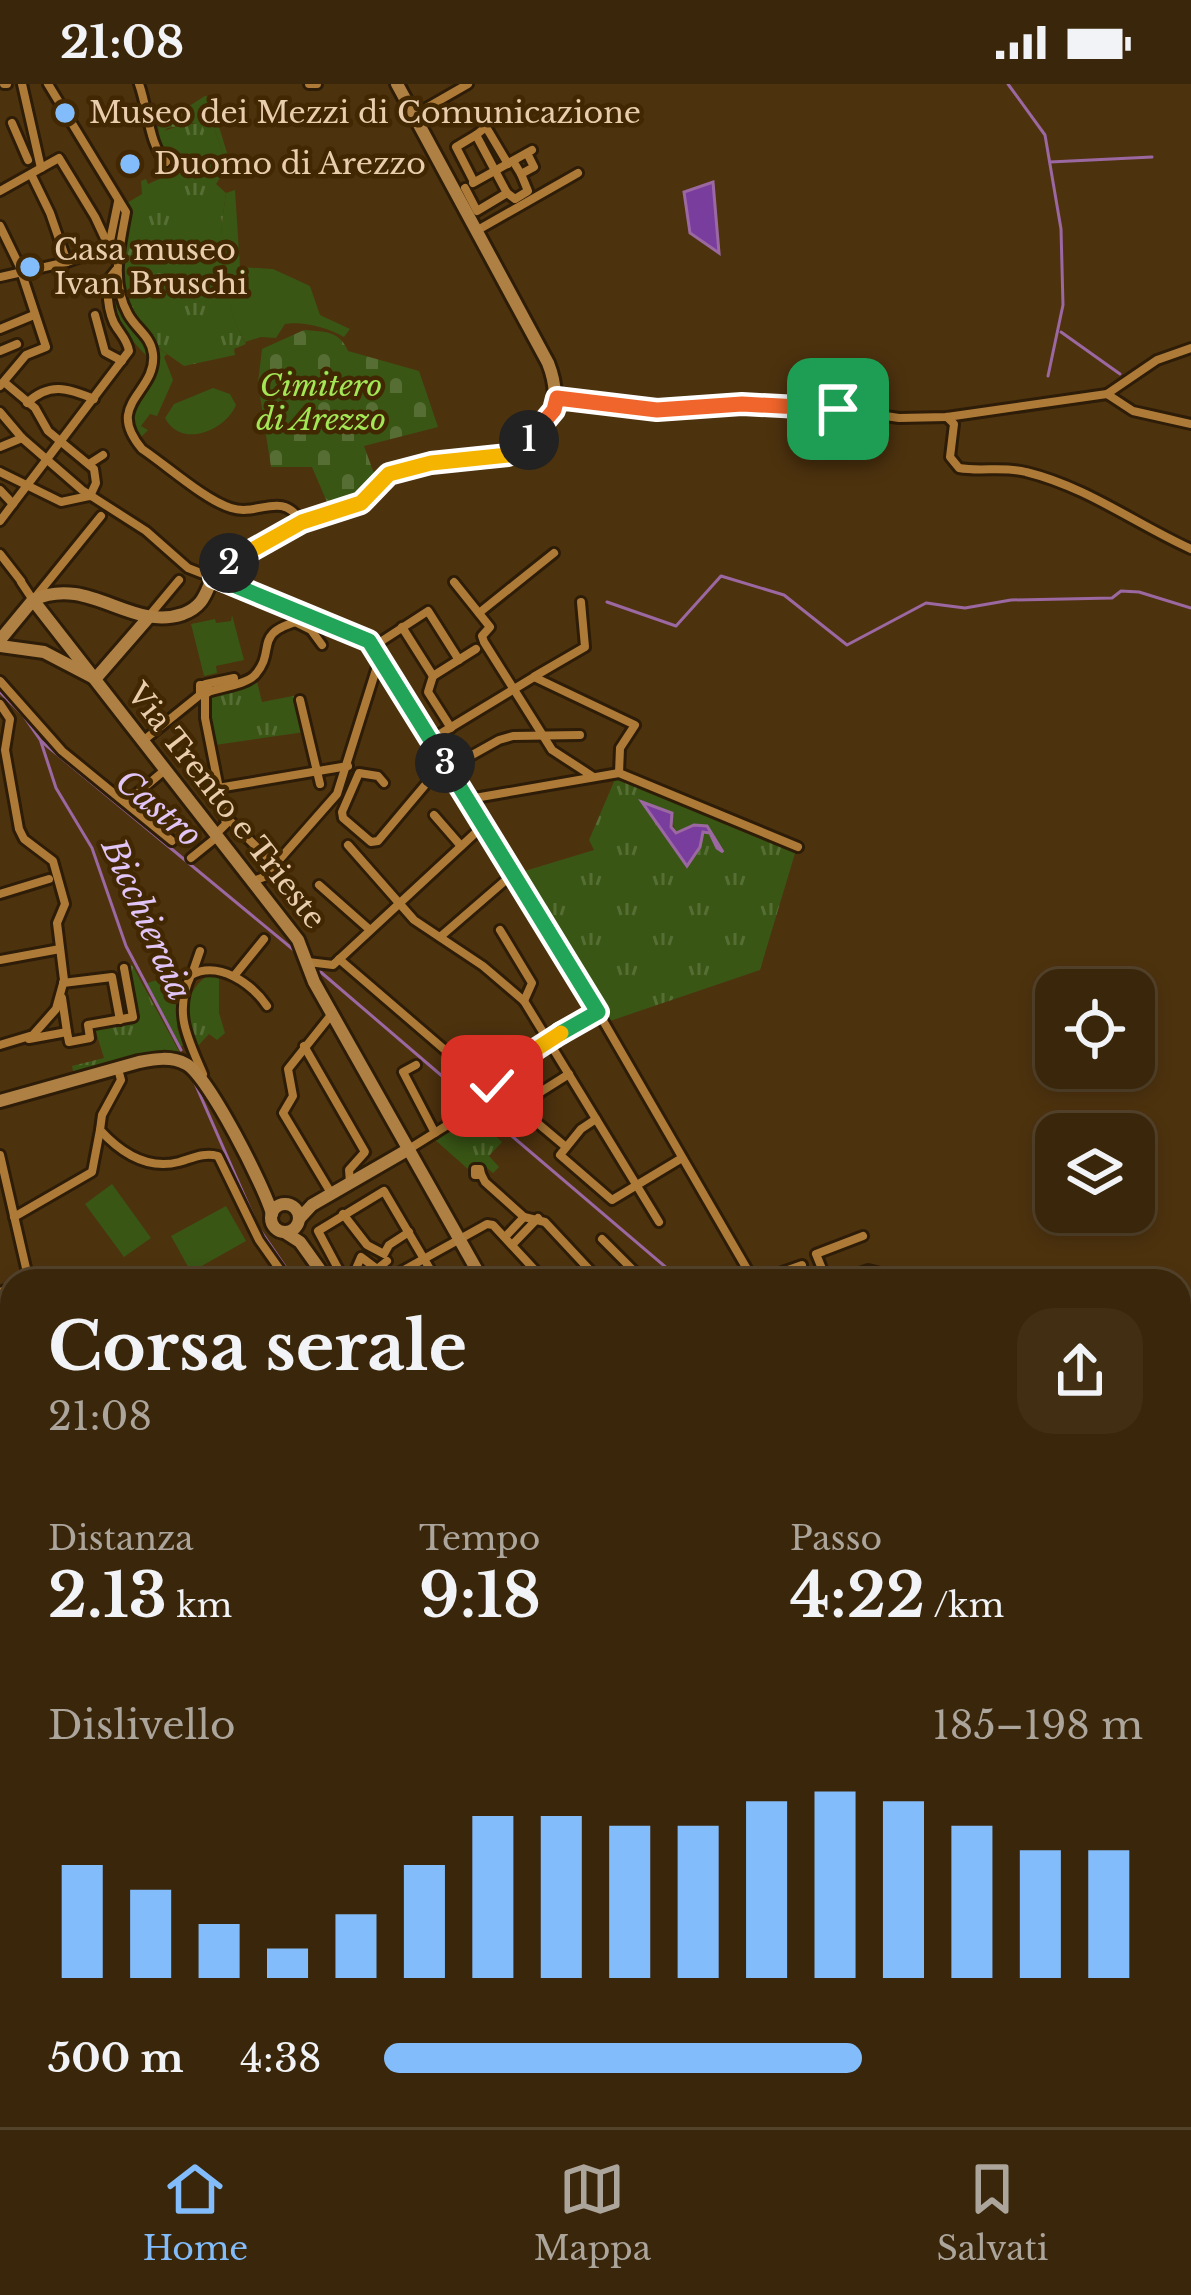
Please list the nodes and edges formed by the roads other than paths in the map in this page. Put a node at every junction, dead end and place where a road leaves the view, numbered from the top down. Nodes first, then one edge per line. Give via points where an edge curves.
1 (49, 84) edge
2 (139, 84) edge
3 (397, 84) edge
4 (467, 84) edge
5 (24, 88) edge
6 (414, 115) junction
7 (12, 123) dead end
8 (476, 135) junction
9 (166, 162) dead end
10 (511, 162) junction
11 (33, 167) junction
12 (495, 171) junction
13 (578, 173) dead end
14 (521, 174) junction
15 (465, 188) junction
16 (0, 191) edge
17 (507, 193) junction
18 (118, 202) junction
19 (112, 219) junction
20 (478, 220) junction
21 (98, 224) junction
22 (0, 226) edge
23 (109, 247) junction
24 (487, 250) junction
25 (67, 262) junction
26 (496, 268) junction
27 (117, 269) junction
28 (20, 273) junction
29 (0, 277) edge
30 (514, 293) junction
31 (34, 315) junction
32 (95, 315) dead end
33 (0, 329) edge
34 (531, 331) junction
35 (17, 344) dead end
36 (1191, 348) edge
37 (0, 351) edge
38 (122, 362) junction
39 (2, 384) edge
40 (1107, 394) junction
41 (557, 398) junction
42 (94, 400) junction
43 (27, 403) junction
44 (0, 412) edge
45 (947, 418) junction
46 (1191, 424) edge
47 (22, 438) junction
48 (61, 441) junction
49 (0, 446) edge
50 (103, 455) dead end
51 (47, 460) junction
52 (89, 464) junction
53 (0, 472) edge
54 (28, 485) junction
55 (0, 490) edge
56 (90, 496) junction
57 (13, 504) junction
58 (2, 515) edge
59 (101, 516) dead end
60 (302, 522) junction
61 (1191, 549) edge
62 (0, 554) edge
63 (554, 554) dead end
64 (214, 577) junction
65 (179, 580) dead end
66 (454, 582) dead end
67 (33, 600) junction
68 (581, 602) dead end
69 (300, 611) junction
70 (479, 613) junction
71 (149, 617) junction
72 (296, 622) junction
73 (402, 626) junction
74 (359, 635) junction
75 (0, 643) edge
76 (322, 645) dead end
77 (374, 646) junction
78 (476, 649) dead end
79 (380, 655) junction
80 (459, 660) junction
81 (79, 665) junction
82 (392, 673) junction
83 (433, 676) junction
84 (373, 677) junction
85 (534, 677) junction
86 (96, 678) junction
87 (0, 681) edge
88 (515, 688) junction
89 (205, 691) junction
90 (300, 700) dead end
91 (0, 704) edge
92 (451, 728) junction
93 (543, 734) junction
94 (580, 735) dead end
95 (144, 740) junction
96 (430, 740) junction
97 (348, 766) junction
98 (448, 768) junction
99 (166, 769) junction
100 (317, 770) junction
101 (620, 773) junction
102 (592, 776) junction
103 (320, 784) dead end
104 (384, 784) dead end
105 (218, 788) junction
106 (324, 795) dead end
107 (468, 800) junction
108 (127, 802) junction
109 (327, 808) junction
110 (434, 814) dead end
111 (224, 815) junction
112 (484, 825) junction
113 (217, 835) junction
114 (172, 841) dead end
115 (378, 841) junction
116 (348, 845) dead end
117 (461, 846) junction
118 (798, 847) dead end
119 (191, 858) dead end
120 (362, 860) junction
121 (275, 866) junction
122 (513, 874) junction
123 (49, 879) dead end
124 (259, 883) junction
125 (319, 885) dead end
126 (0, 894) edge
127 (399, 903) junction
128 (370, 930) junction
129 (500, 930) dead end
130 (440, 937) junction
131 (264, 939) dead end
132 (298, 940) junction
133 (60, 949) junction
134 (200, 951) dead end
135 (339, 959) junction
136 (0, 961) edge
137 (306, 962) junction
138 (323, 964) junction
139 (124, 968) dead end
140 (191, 975) junction
141 (234, 976) junction
142 (63, 983) junction
143 (61, 996) junction
144 (524, 1000) junction
145 (267, 1006) dead end
146 (598, 1012) junction
147 (332, 1014) junction
148 (120, 1020) junction
149 (68, 1032) junction
150 (185, 1036) junction
151 (17, 1041) junction
152 (549, 1041) junction
153 (0, 1045) edge
154 (304, 1046) junction
155 (183, 1060) junction
156 (416, 1065) dead end
157 (119, 1074) junction
158 (569, 1074) junction
159 (481, 1081) junction
160 (495, 1085) junction
161 (484, 1096) junction
162 (0, 1101) edge
163 (524, 1110) junction
164 (596, 1119) junction
165 (100, 1130) junction
166 (400, 1133) junction
167 (435, 1133) junction
168 (409, 1149) junction
169 (563, 1151) junction
170 (0, 1155) edge
171 (393, 1158) junction
172 (682, 1158) junction
173 (420, 1168) junction
174 (3, 1177) edge
175 (481, 1177) dead end
176 (350, 1182) junction
177 (637, 1186) junction
178 (332, 1193) junction
179 (288, 1214) junction
180 (343, 1214) junction
181 (524, 1216) junction
182 (14, 1217) junction
183 (538, 1217) junction
184 (659, 1222) dead end
185 (284, 1232) junction
186 (409, 1232) junction
187 (863, 1236) dead end
188 (459, 1238) junction
189 (602, 1239) dead end
190 (508, 1241) junction
191 (300, 1242) junction
192 (385, 1257) junction
193 (424, 1258) junction
194 (802, 1265) dead end
195 (26, 1269) edge
196 (280, 1269) edge
197 (319, 1269) edge
198 (338, 1269) edge
199 (356, 1269) edge
200 (377, 1269) edge
201 (377, 1269) edge
202 (393, 1269) edge
203 (405, 1269) edge
204 (430, 1269) edge
205 (476, 1269) edge
206 (534, 1269) edge
207 (588, 1269) edge
208 (632, 1269) edge
209 (748, 1269) edge
210 (790, 1269) edge
211 (823, 1269) edge

1 - 5 street
1 - 18 street
2 - 9 street via 154,148
3 - 6 main road
4 - 6 street
5 - 11 street
6 - 15 main road
7 - 11 street
8 - 10 street via 486,127
8 - 12 street
8 - 15 street via 455,147
10 - 12 street
10 - 14 street
10 - 14 street via 530,152 534,167
11 - 16 street
11 - 21 street via 59,158
11 - 25 street
12 - 15 street
12 - 17 street
13 - 20 street
14 - 17 street via 528,191 514,199
15 - 20 main road
15 - 20 street
17 - 20 street
18 - 19 street
18 - 27 street via 126,215
19 - 21 street
19 - 23 street
20 - 24 main road
21 - 23 street
22 - 28 street
23 - 25 street
24 - 26 main road
24 - 30 main road
25 - 28 street
26 - 30 main road
26 - 34 main road
27 - 38 street via 107,286 114,322 129,344
27 - 60 street via 122,302 153,349 128,410 136,442 226,507 280,504
28 - 29 street
28 - 31 street
30 - 34 main road
31 - 33 street
31 - 39 street via 46,347 26,355
32 - 38 street via 105,352
34 - 41 main road
35 - 37 street
36 - 40 street
38 - 42 street
39 - 43 street
40 - 45 street
40 - 46 street via 1133,411
41 - 45 street via 657,410 742,404
41 - 60 main road via 517,451 403,469 361,503
42 - 43 street via 52,387
42 - 48 street
43 - 48 street
44 - 47 street
45 - 61 street via 950,457 959,468 1028,472 1087,491
47 - 49 street
47 - 51 street
48 - 51 street
48 - 52 street
50 - 52 street
51 - 54 street
51 - 56 street
52 - 56 street via 96,475
53 - 54 street
54 - 56 street via 61,502
54 - 57 street
55 - 57 street
56 - 64 street via 188,568
57 - 58 street
59 - 67 street
60 - 64 main road
62 - 67 street
63 - 70 street
64 - 69 street
64 - 71 main road via 200,604
65 - 71 street
66 - 70 street
67 - 71 main road via 82,593
67 - 75 main road
67 - 81 main road
68 - 85 street via 585,647
69 - 72 street
69 - 74 street
70 - 88 street via 490,627 484,642
71 - 86 main road
72 - 76 street
72 - 89 street via 267,639 253,676
73 - 77 street
73 - 80 street via 428,610
73 - 83 street
74 - 77 street
74 - 84 street via 372,655
75 - 81 main road
77 - 79 street
78 - 80 street
79 - 82 street
79 - 84 street
80 - 83 street
81 - 86 main road
82 - 84 street
82 - 96 street
83 - 92 street via 428,692
84 - 97 street
85 - 88 street
85 - 101 street via 635,724 620,748
86 - 95 main road, Via Trento e Trieste
87 - 108 street via 62,751
88 - 92 street
88 - 93 street
89 - 95 street
89 - 105 street
90 - 100 street
91 - 133 street via 10,719 5,755 19,829 57,870 65,904
92 - 96 street
93 - 94 street
93 - 98 street via 499,740
93 - 102 street via 551,750
95 - 99 main road, Via Trento e Trieste
96 - 98 street
97 - 100 street
97 - 109 street
98 - 107 street
98 - 115 street via 425,783
99 - 108 street
99 - 113 main road, Via Trento e Trieste
100 - 103 street
100 - 105 street
101 - 102 street
101 - 118 street
102 - 107 street
104 - 115 street via 359,773 342,812
105 - 111 street
106 - 109 street
107 - 112 street
108 - 114 street
109 - 121 street
110 - 117 street
111 - 113 street
111 - 121 street
112 - 117 street
112 - 122 street
113 - 119 street
113 - 124 main road, Via Trento e Trieste
115 - 120 street
116 - 120 street
117 - 127 street
120 - 127 street
121 - 124 street
122 - 130 street
122 - 146 street
123 - 126 street
124 - 132 main road, Via Trento e Trieste
125 - 128 street
127 - 128 street
127 - 130 street
128 - 135 street
129 - 144 street via 532,983
130 - 144 street
131 - 141 street
132 - 137 main road
132 - 138 street, Via Trento e Trieste
133 - 136 street
133 - 142 street
134 - 140 street
135 - 138 street, Via Trento e Trieste
135 - 159 street
137 - 138 street
137 - 147 main road
139 - 148 street via 134,1017
140 - 141 street
140 - 150 street
141 - 145 street
142 - 143 street
142 - 148 street via 112,976
143 - 149 street
143 - 151 street via 46,1022
144 - 152 street
146 - 152 street
146 - 172 street
147 - 154 street
147 - 166 main road
148 - 149 street via 88,1025 91,1038 69,1042
149 - 151 street
150 - 155 street
150 - 155 street
151 - 153 street
152 - 158 street
152 - 160 street
154 - 176 street via 364,1152
154 - 178 street via 288,1069 293,1096 283,1113
155 - 157 main road via 139,1061
155 - 179 main road via 208,1087 266,1195
156 - 167 street via 403,1072
157 - 162 main road
157 - 165 street
158 - 163 street
158 - 164 street
159 - 160 street
159 - 161 street
160 - 161 street
160 - 163 street
161 - 167 street
163 - 169 street
164 - 169 street
164 - 177 street
165 - 182 street via 94,1169
165 - 196 street via 114,1146 163,1166 218,1156
166 - 168 main road
166 - 171 main road
167 - 168 street
168 - 171 main road
168 - 173 main road
169 - 177 street via 612,1200
170 - 174 street
171 - 173 main road
171 - 176 main road
172 - 177 street
172 - 209 street
173 - 188 main road
174 - 182 street
175 - 181 street
176 - 178 main road
177 - 184 street
178 - 179 main road
179 - 185 main road via 292,1230
179 - 185 main road via 274,1225
179 - 191 main road
180 - 186 street via 386,1191
180 - 192 street
180 - 198 street via 318,1232
181 - 183 street
181 - 190 street
182 - 195 street
183 - 190 street
183 - 207 street
185 - 191 main road
186 - 192 street
186 - 193 street
187 - 211 street via 817,1254
188 - 190 street via 487,1224
188 - 193 street
188 - 205 main road
189 - 208 street
190 - 206 street
191 - 197 main road
192 - 201 street
192 - 202 street
193 - 203 street
193 - 204 street
194 - 210 street
199 - 200 street via 361,1257

